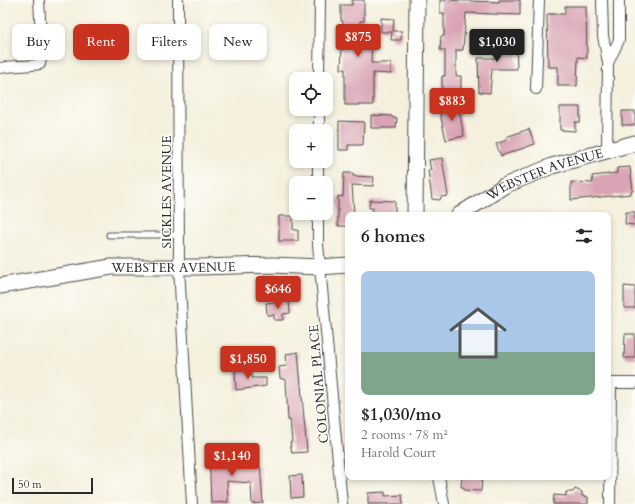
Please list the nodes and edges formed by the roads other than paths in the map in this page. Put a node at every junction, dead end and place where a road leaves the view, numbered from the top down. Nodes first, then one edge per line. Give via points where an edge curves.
1 (39, 0) edge
2 (178, 0) edge
3 (320, 0) edge
4 (417, 0) edge
5 (539, 0) edge
6 (602, 0) edge
7 (619, 0) edge
8 (608, 63) junction
9 (0, 68) edge
10 (319, 72) edge
11 (536, 89) dead end
12 (635, 143) edge
13 (607, 150) junction
14 (415, 212) edge
15 (463, 212) edge
16 (318, 220) edge
17 (109, 235) dead end
18 (180, 235) junction
19 (345, 265) edge
20 (179, 267) junction
21 (320, 267) junction
22 (0, 286) edge
23 (611, 383) edge
24 (635, 383) edge
25 (440, 480) edge
26 (610, 480) edge
27 (192, 504) edge
28 (342, 504) edge
29 (444, 504) edge
30 (610, 504) edge

1 - 9 street via 42,54 40,64
2 - 18 street, SICKLES AVENUE
3 - 10 street
4 - 14 street
5 - 11 street
6 - 8 street via 603,36
7 - 8 street via 619,40
8 - 13 street
12 - 13 street, WEBSTER AVENUE
13 - 15 street, WEBSTER AVENUE via 552,166 504,186
16 - 21 street, COLONIAL PLACE
17 - 18 lane
18 - 20 street, SICKLES AVENUE
19 - 21 street, WEBSTER AVENUE
20 - 21 street, WEBSTER AVENUE
20 - 22 street, WEBSTER AVENUE via 111,267
20 - 27 street, SICKLES AVENUE
21 - 28 street, COLONIAL PLACE
23 - 24 street
25 - 29 street
26 - 30 street

